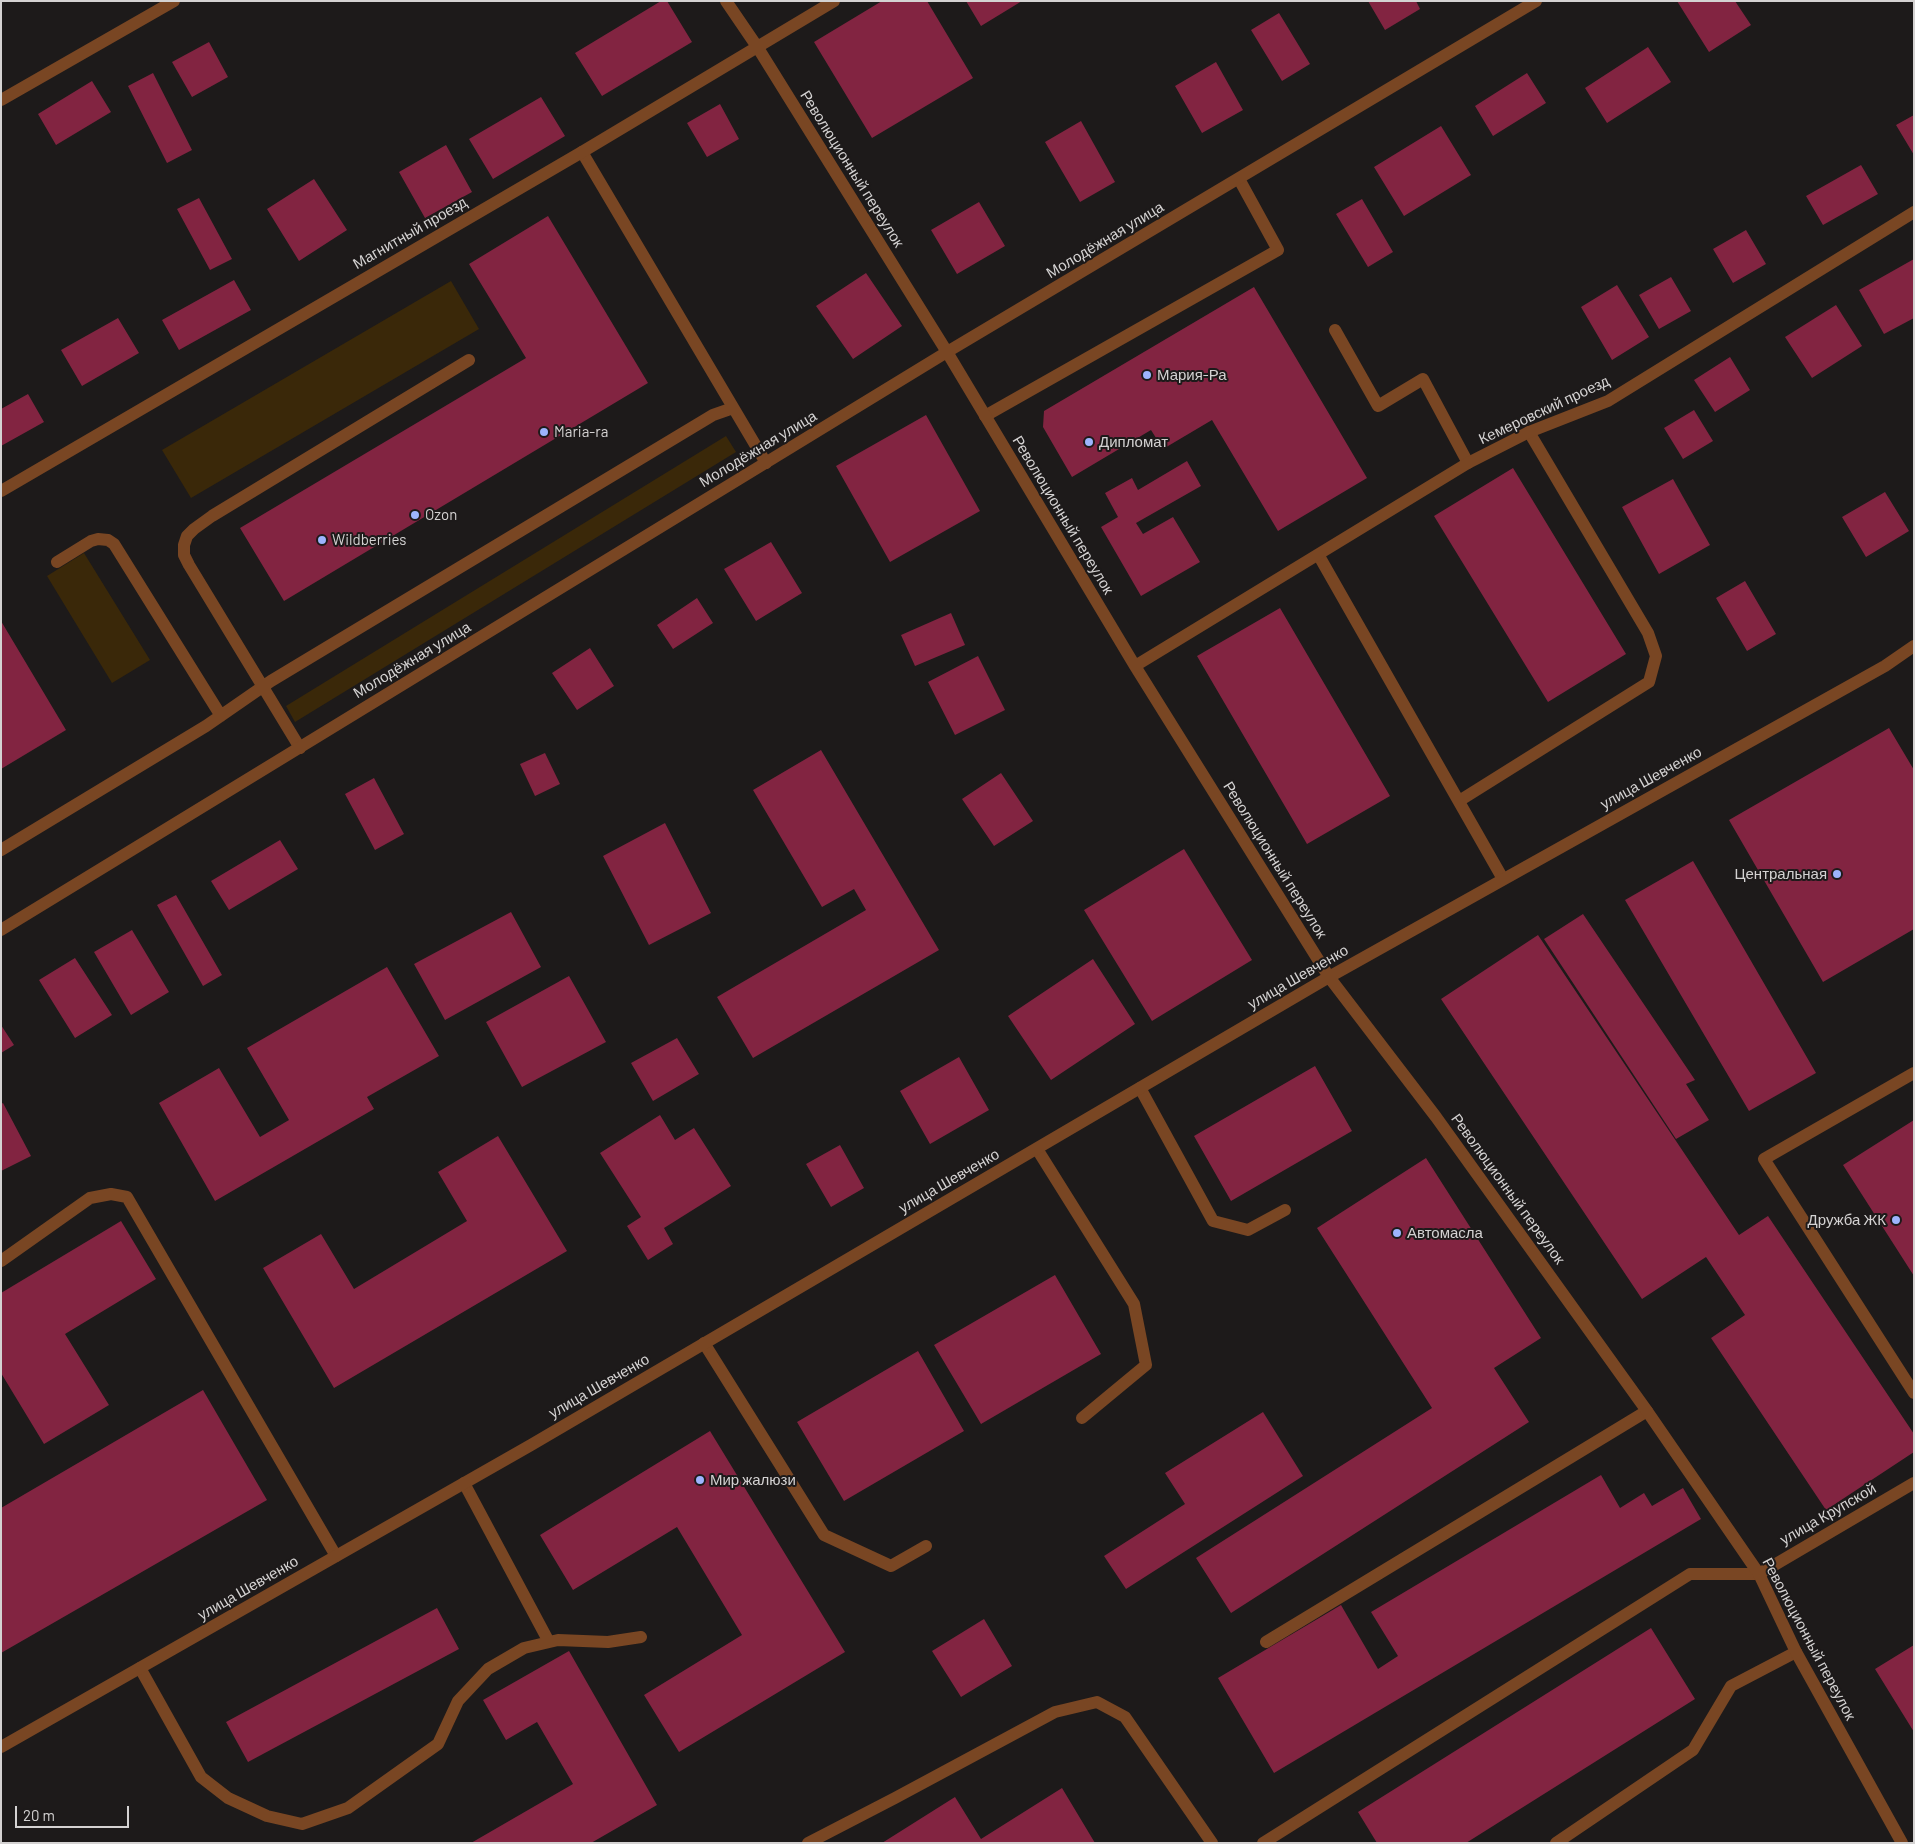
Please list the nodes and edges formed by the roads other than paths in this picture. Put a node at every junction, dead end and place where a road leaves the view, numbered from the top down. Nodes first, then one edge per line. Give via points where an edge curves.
1 (174, 1) edge
2 (726, 1) edge
3 (834, 1) edge
4 (1536, 1) edge
5 (758, 48) junction
6 (1, 100) edge
7 (582, 152) junction
8 (1239, 179) junction
9 (1914, 212) edge
10 (1335, 330) dead end
11 (947, 352) junction
12 (469, 360) dead end
13 (733, 408) junction
14 (985, 416) junction
15 (1529, 432) junction
16 (766, 463) junction
17 (1468, 464) junction
18 (1, 491) edge
19 (1319, 556) junction
20 (57, 562) dead end
21 (1914, 646) edge
22 (1135, 666) junction
23 (263, 688) junction
24 (221, 716) junction
25 (300, 748) junction
26 (1458, 801) junction
27 (1, 850) edge
28 (1503, 879) junction
29 (3, 925) edge
30 (1329, 977) junction
31 (1914, 1073) edge
32 (1140, 1088) junction
33 (1036, 1149) junction
34 (1285, 1210) dead end
35 (1, 1261) edge
36 (704, 1344) junction
37 (1914, 1393) edge
38 (1647, 1411) junction
39 (1082, 1418) dead end
40 (464, 1483) junction
41 (1914, 1483) edge
42 (926, 1546) dead end
43 (336, 1556) junction
44 (1759, 1574) junction
45 (642, 1637) dead end
46 (549, 1642) junction
47 (1266, 1642) dead end
48 (1796, 1652) junction
49 (140, 1668) junction
50 (1, 1747) edge
51 (808, 1843) edge
52 (1212, 1843) edge
53 (1263, 1843) edge
54 (1556, 1843) edge
55 (1902, 1843) edge

1 - 6 street
2 - 5 street, Революционный переулок
3 - 5 street, Магнитный проезд
4 - 8 street, Молодёжная улица
5 - 7 street, Магнитный проезд
5 - 11 street, Революционный переулок
7 - 13 street
7 - 18 street, Магнитный проезд
8 - 11 street, Молодёжная улица
8 - 14 street via 1278,250
9 - 15 street, Кемеровский проезд via 1608,401
10 - 17 street via 1378,406 1423,379
11 - 14 street, Революционный переулок
11 - 16 street, Молодёжная улица
12 - 23 street via 212,516 187,536 184,556 188,565
13 - 16 street
13 - 23 street via 713,415
14 - 22 street, Революционный переулок
15 - 17 street, Кемеровский проезд
15 - 26 street via 1648,634 1656,656 1649,682
16 - 25 street, Молодёжная улица
17 - 19 street, Кемеровский проезд
19 - 22 street, Кемеровский проезд
19 - 26 street
20 - 24 street via 91,541 108,540 114,544
21 - 28 street, улица Шевченко via 1885,666
22 - 30 street, Революционный переулок
23 - 24 street
23 - 25 street
24 - 27 street
25 - 29 street, Молодёжная улица
26 - 28 street
28 - 30 street, улица Шевченко
30 - 32 street, улица Шевченко
30 - 38 street, Революционный переулок via 1436,1117
31 - 37 street via 1764,1159
32 - 33 street, улица Шевченко
32 - 34 street via 1213,1221 1248,1230
33 - 36 street, улица Шевченко
33 - 39 street via 1134,1304 1146,1365
35 - 43 street via 90,1198 111,1194 127,1197
36 - 40 street, улица Шевченко
36 - 42 street via 824,1535 892,1566
38 - 44 street, Революционный переулок
38 - 47 street
40 - 43 street, улица Шевченко
40 - 46 street
41 - 44 street, улица Крупской
43 - 49 street, улица Шевченко
44 - 48 street, Революционный переулок
44 - 53 street via 1690,1574
45 - 46 street via 608,1642
46 - 49 street via 524,1648 488,1669 458,1701 438,1744 348,1808 302,1824 267,1816 228,1798 201,1777
48 - 54 street via 1731,1686 1693,1750
48 - 55 street, Революционный переулок
49 - 50 street, улица Шевченко
51 - 52 street via 1055,1712 1097,1702 1125,1717

